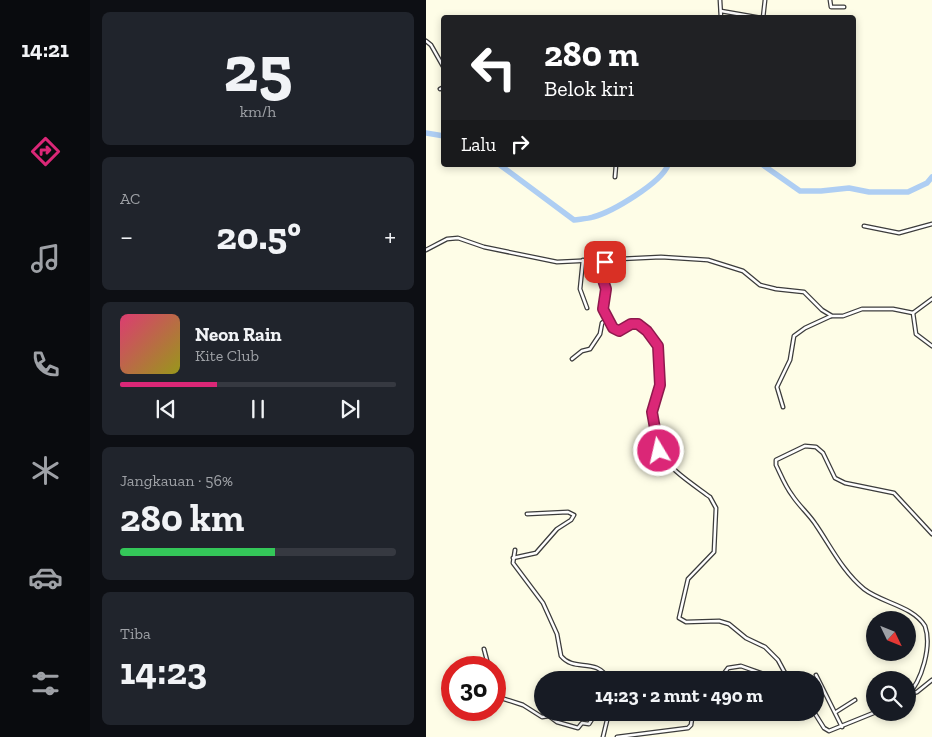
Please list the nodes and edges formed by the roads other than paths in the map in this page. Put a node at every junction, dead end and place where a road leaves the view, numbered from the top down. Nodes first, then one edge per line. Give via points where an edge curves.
1 (720, 0) edge
2 (765, 0) edge
3 (830, 0) edge
4 (844, 7) dead end
5 (721, 11) junction
6 (721, 15) edge
7 (744, 15) edge
8 (762, 15) edge
9 (426, 41) edge
10 (441, 63) edge
11 (616, 167) edge
12 (615, 178) dead end
13 (932, 224) edge
14 (864, 226) dead end
15 (426, 250) edge
16 (584, 260) junction
17 (605, 260) junction
18 (932, 299) edge
19 (587, 308) dead end
20 (913, 313) junction
21 (831, 316) junction
22 (607, 319) junction
23 (932, 346) edge
24 (572, 359) dead end
25 (783, 407) dead end
26 (527, 514) dead end
27 (932, 534) edge
28 (515, 550) dead end
29 (513, 558) junction
30 (484, 649) dead end
31 (485, 656) edge
32 (603, 671) edge
33 (726, 671) edge
34 (752, 671) edge
35 (784, 671) edge
36 (932, 680) edge
37 (916, 684) edge
38 (824, 690) edge
39 (916, 692) edge
40 (506, 700) edge
41 (855, 700) dead end
42 (534, 712) edge
43 (836, 712) junction
44 (866, 716) edge
45 (556, 721) edge
46 (591, 721) edge
47 (607, 721) edge
48 (692, 721) edge
49 (820, 721) edge
50 (842, 727) junction
51 (603, 737) edge
52 (617, 737) edge

1 - 5 street
2 - 8 street
3 - 4 street via 830,7
5 - 6 street
5 - 7 street
9 - 10 street
11 - 12 street
13 - 14 street via 899,233
15 - 16 street via 450,238 458,238 552,262
16 - 17 street
16 - 19 street via 580,289
17 - 21 street via 673,257 710,260 743,272 760,285 805,293
17 - 22 street via 603,309
18 - 20 street
20 - 21 street via 864,309
20 - 23 street via 916,334
21 - 25 street via 794,336 790,360 777,387
22 - 24 street via 590,349
22 - 35 street via 616,330 638,324 656,342 660,379 659,396 652,412 657,446 665,460 715,504 714,552 688,579 679,618 688,623 719,621 729,624 744,638 765,647
26 - 29 street via 568,512 574,515 536,553
27 - 37 street via 894,493 835,478 816,447 805,446 776,460 790,493 852,578 872,595 912,614 925,625 929,649
28 - 29 street
29 - 32 street via 517,569 543,603 557,634 562,658
30 - 31 street
33 - 34 street via 734,666
36 - 39 street
38 - 43 street
40 - 42 street
41 - 43 street
43 - 50 street
44 - 50 street
45 - 46 street via 578,728
47 - 51 street
48 - 52 street via 688,728
49 - 50 street via 827,730

